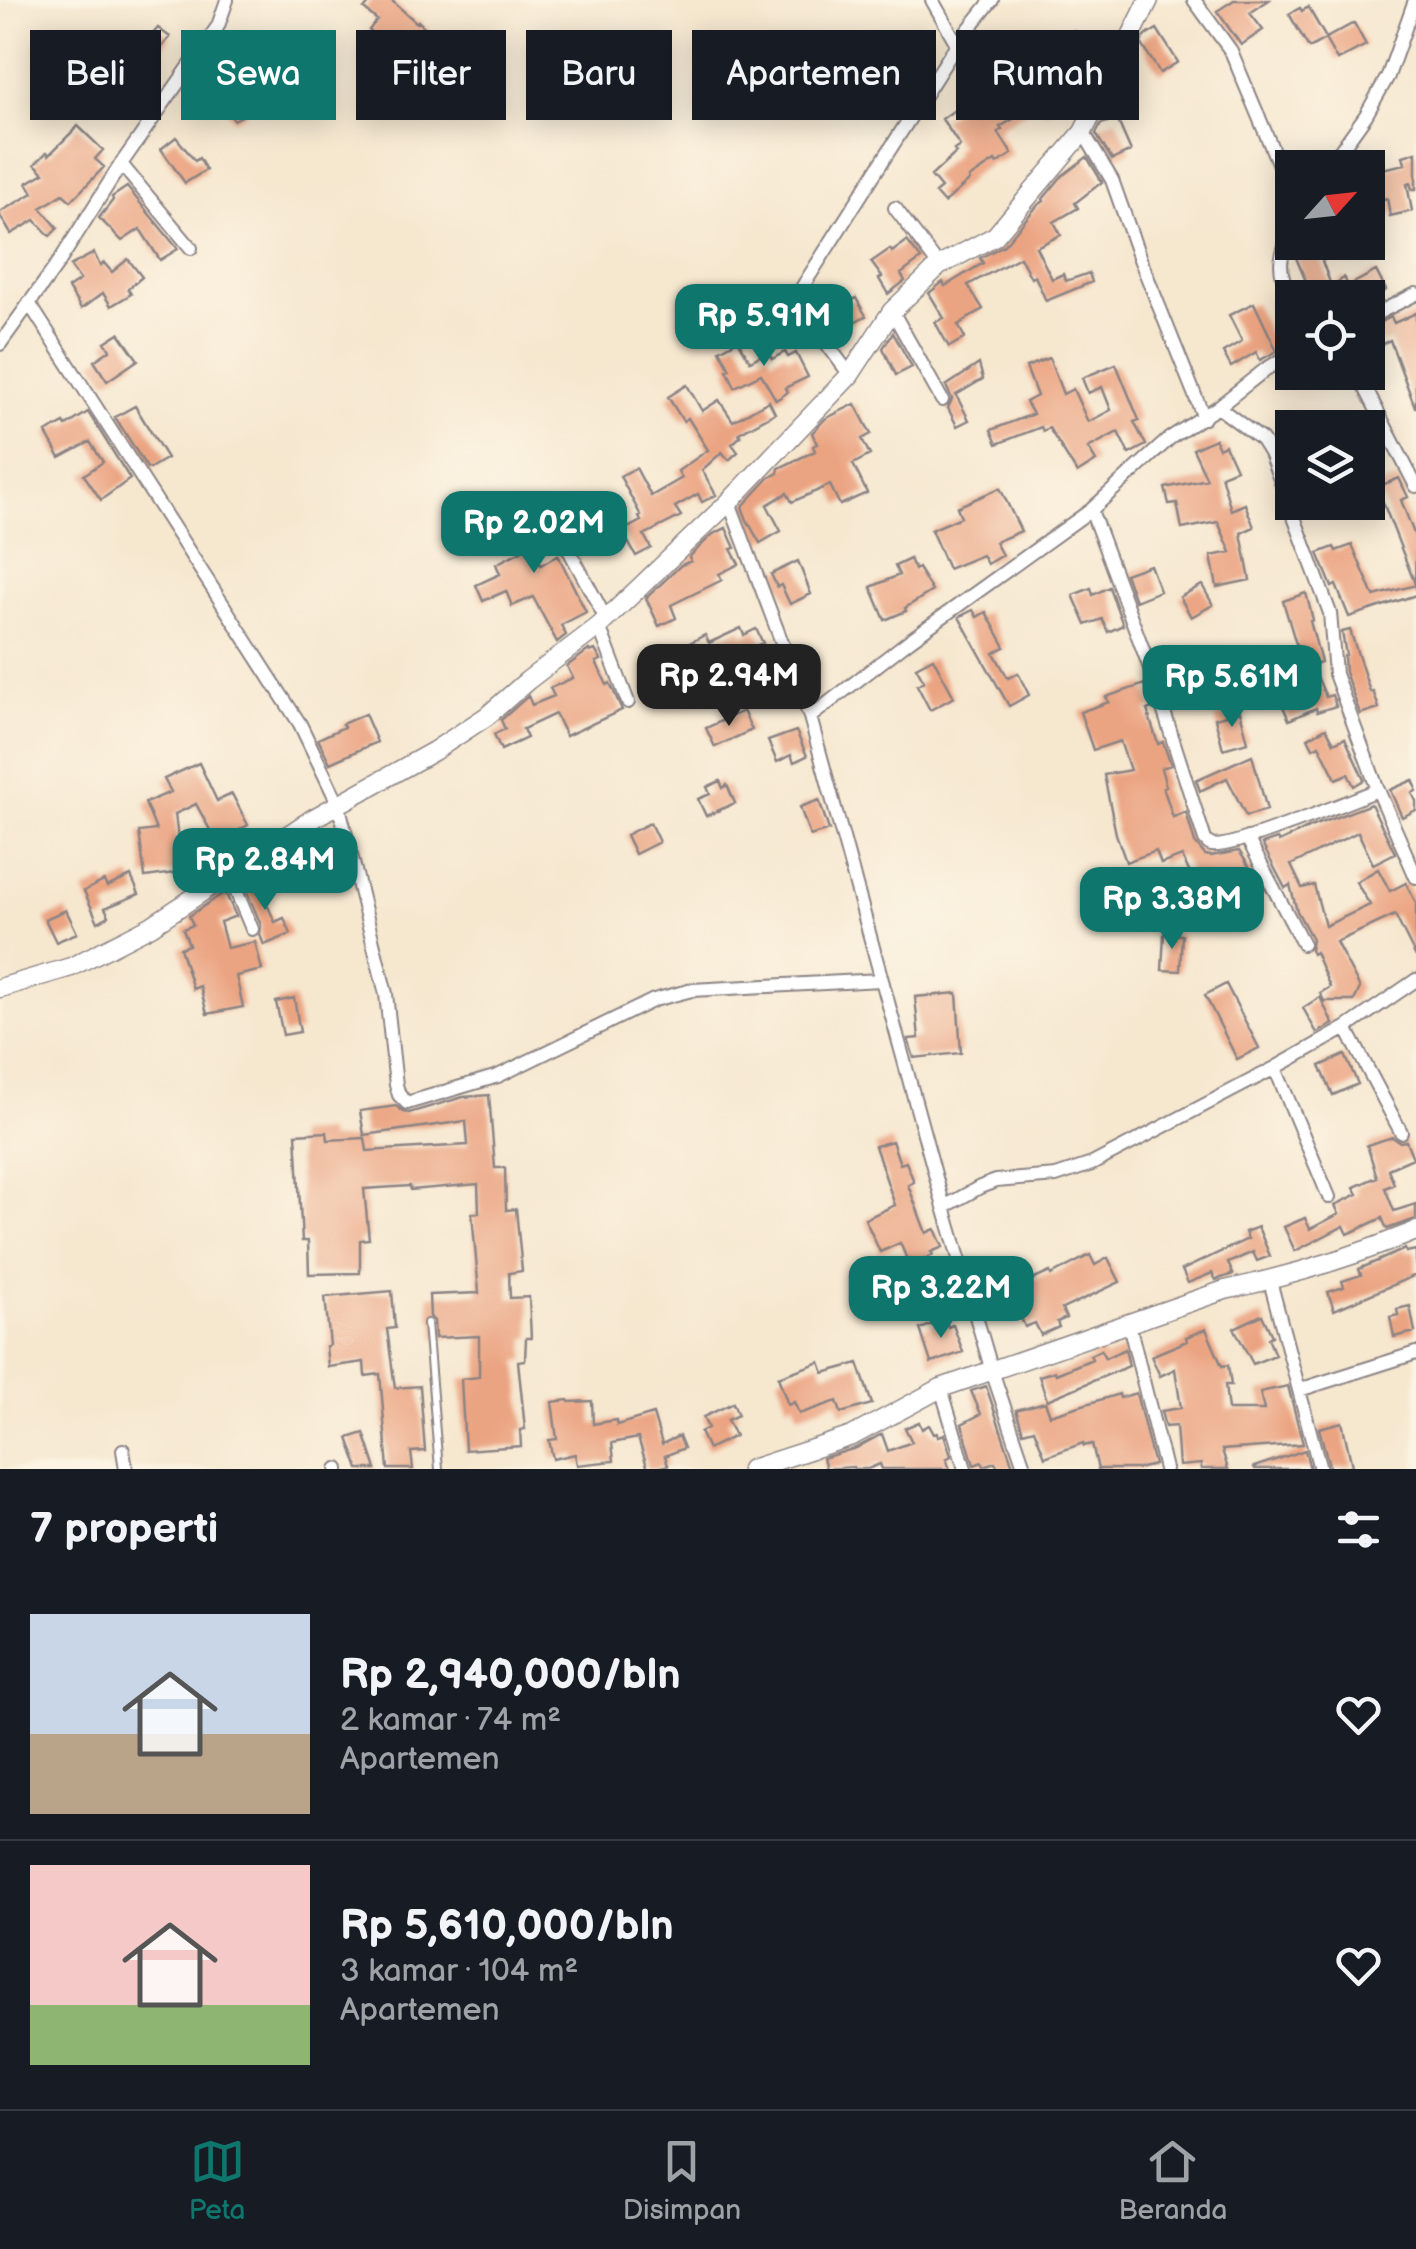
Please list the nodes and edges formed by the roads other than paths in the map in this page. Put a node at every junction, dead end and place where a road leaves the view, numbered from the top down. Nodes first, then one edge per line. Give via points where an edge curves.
1 (227, 0) edge
2 (932, 0) edge
3 (992, 0) edge
4 (1150, 0) edge
5 (1194, 0) edge
6 (1415, 0) edge
7 (969, 30) edge
8 (956, 41) edge
9 (956, 47) edge
10 (1083, 132) junction
11 (1341, 150) edge
12 (1275, 155) edge
13 (121, 164) junction
14 (895, 208) dead end
15 (191, 248) dead end
16 (939, 266) junction
17 (1416, 294) edge
18 (28, 303) junction
19 (1385, 310) edge
20 (892, 311) junction
21 (0, 344) edge
22 (1275, 364) edge
23 (850, 375) junction
24 (1366, 390) edge
25 (942, 400) dead end
26 (1218, 408) junction
27 (1204, 418) junction
28 (1416, 486) edge
29 (729, 502) junction
30 (1091, 510) junction
31 (554, 522) dead end
32 (602, 623) junction
33 (628, 702) dead end
34 (810, 717) junction
35 (1378, 790) junction
36 (338, 804) junction
37 (1248, 838) junction
38 (230, 874) junction
39 (1416, 877) edge
40 (252, 928) dead end
41 (1304, 944) dead end
42 (881, 980) junction
43 (1416, 980) edge
44 (0, 988) edge
45 (1346, 1028) junction
46 (1275, 1068) junction
47 (1401, 1132) dead end
48 (1329, 1197) dead end
49 (944, 1207) junction
50 (1416, 1231) edge
51 (1270, 1281) junction
52 (427, 1323) dead end
53 (1129, 1324) junction
54 (1416, 1353) edge
55 (992, 1371) junction
56 (942, 1388) junction
57 (1299, 1390) junction
58 (123, 1450) dead end
59 (126, 1469) edge
60 (439, 1469) edge
61 (751, 1469) edge
62 (965, 1469) edge
63 (1025, 1469) edge
64 (1165, 1469) edge
65 (1320, 1469) edge

1 - 13 street via 218,26
2 - 8 street
3 - 7 street
4 - 10 street
5 - 12 street via 1231,50
6 - 11 street via 1388,76
9 - 23 street via 799,298
10 - 16 street via 995,236
10 - 27 street via 1112,180
13 - 15 street
13 - 18 street
14 - 16 street
16 - 20 street
17 - 19 street
18 - 21 street
18 - 36 street via 300,724
20 - 23 street
20 - 25 street
22 - 26 street
23 - 29 street
24 - 28 street
26 - 27 street
26 - 35 street via 1270,453 1330,612 1336,674
27 - 30 street via 1170,438
29 - 32 street
29 - 34 street
30 - 34 street
30 - 37 street via 1205,840 1219,846
31 - 32 street
32 - 33 street
32 - 36 street via 487,716
34 - 42 street
35 - 37 street
35 - 39 street
36 - 38 street
36 - 42 street via 386,994 396,1085 407,1103 498,1076 673,993
37 - 41 street
38 - 40 street
38 - 44 street via 151,926 71,966
42 - 49 street
43 - 45 street
45 - 46 street
45 - 47 street
46 - 48 street
46 - 49 street via 1092,1164 1056,1176 996,1181
49 - 55 street
50 - 51 street
51 - 53 street
51 - 57 street
52 - 60 lane
53 - 55 street
53 - 64 street
54 - 57 street
55 - 56 street
55 - 63 street
56 - 61 street via 852,1436
56 - 62 street
57 - 65 street
58 - 59 street

